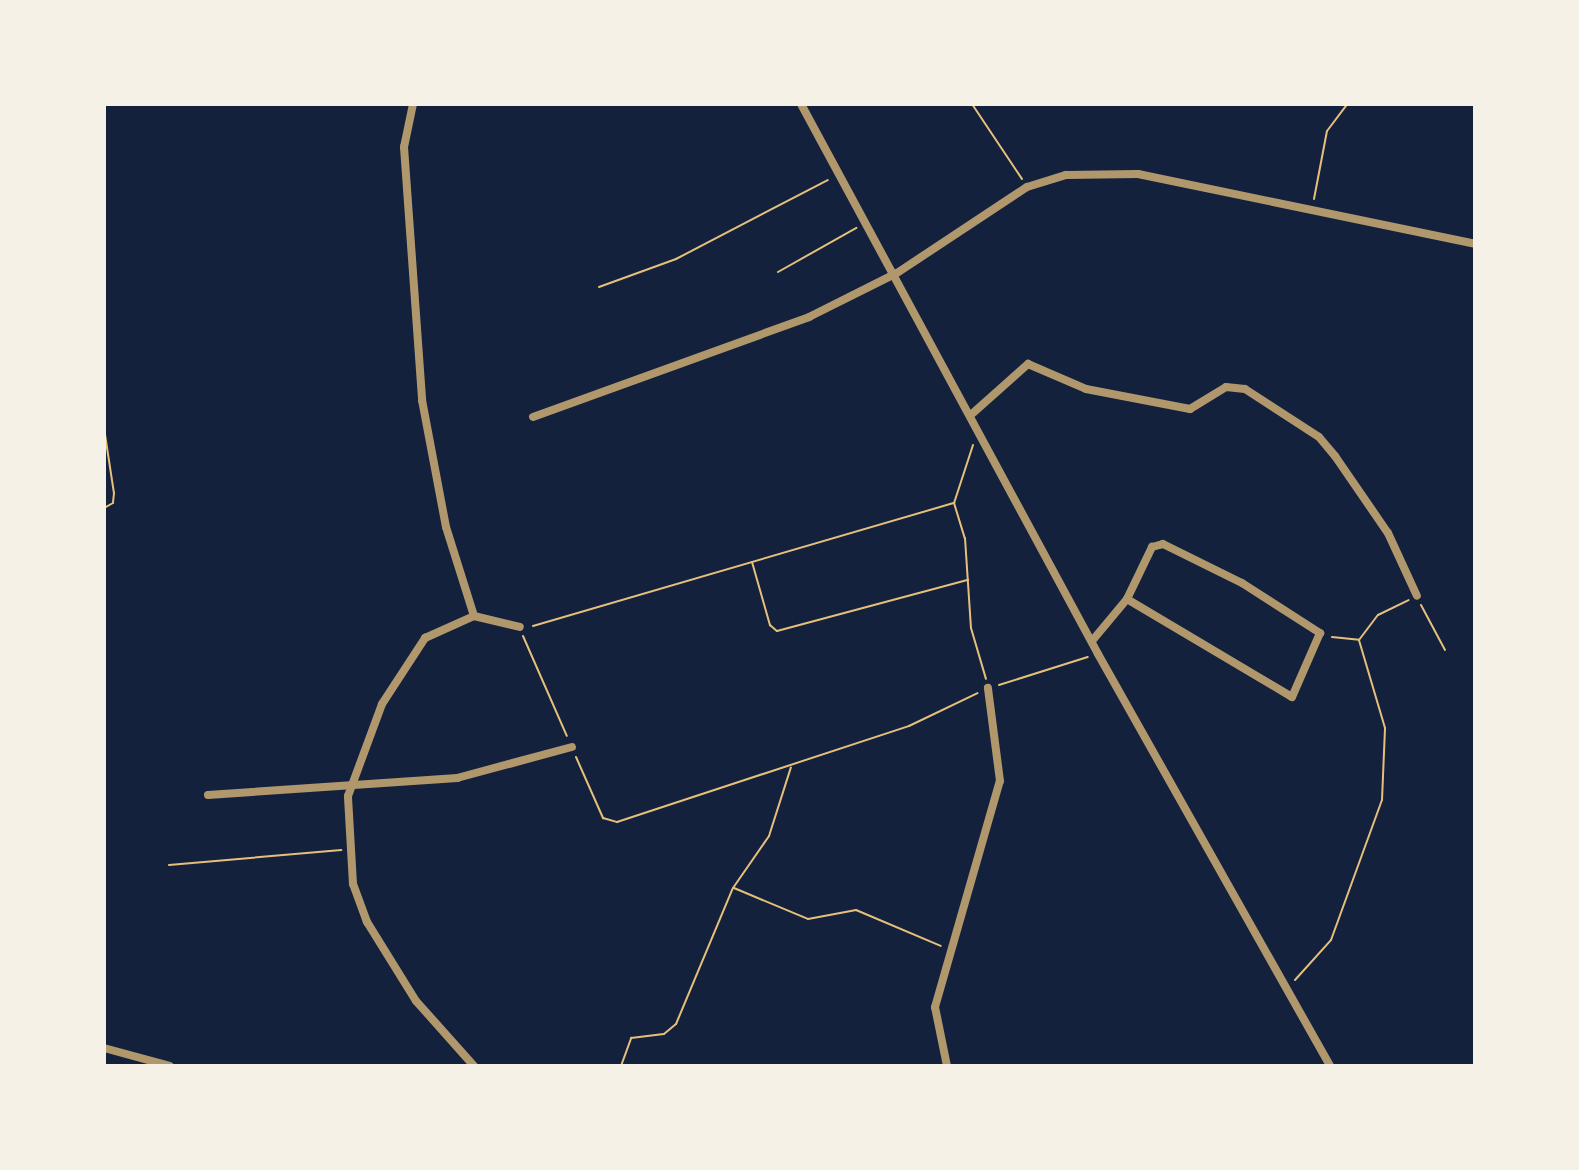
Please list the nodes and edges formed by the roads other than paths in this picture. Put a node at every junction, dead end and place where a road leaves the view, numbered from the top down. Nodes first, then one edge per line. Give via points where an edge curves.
1 (413, 104) edge
2 (801, 104) edge
3 (1475, 244) edge
4 (897, 273) junction
5 (973, 413) junction
6 (533, 417) dead end
7 (1417, 596) road end
8 (1127, 599) junction
9 (474, 616) junction
10 (520, 627) road end
11 (1092, 641) junction
12 (988, 688) road end
13 (572, 747) road end
14 (349, 786) junction
15 (208, 795) dead end
16 (104, 1048) edge
17 (170, 1066) edge
18 (474, 1066) edge
19 (947, 1066) edge
20 (1330, 1066) edge

1 - 9 street via 404,147 422,400 446,527
2 - 4 street
3 - 4 street via 1138,174 1092,171 1027,187
4 - 5 street
4 - 6 street via 782,329
5 - 7 street via 1028,364 1086,389 1190,409 1226,387 1245,389 1319,437 1335,456 1381,521
5 - 11 street
8 - 8 street via 1292,697 1320,633 1175,546 1152,547
8 - 11 street
9 - 10 street
9 - 14 street via 425,638 407,659 365,739
11 - 20 street
12 - 19 street via 998,797 935,1007
13 - 14 street via 477,775
14 - 15 street
14 - 18 street via 353,884 367,922 416,1001
16 - 17 street

